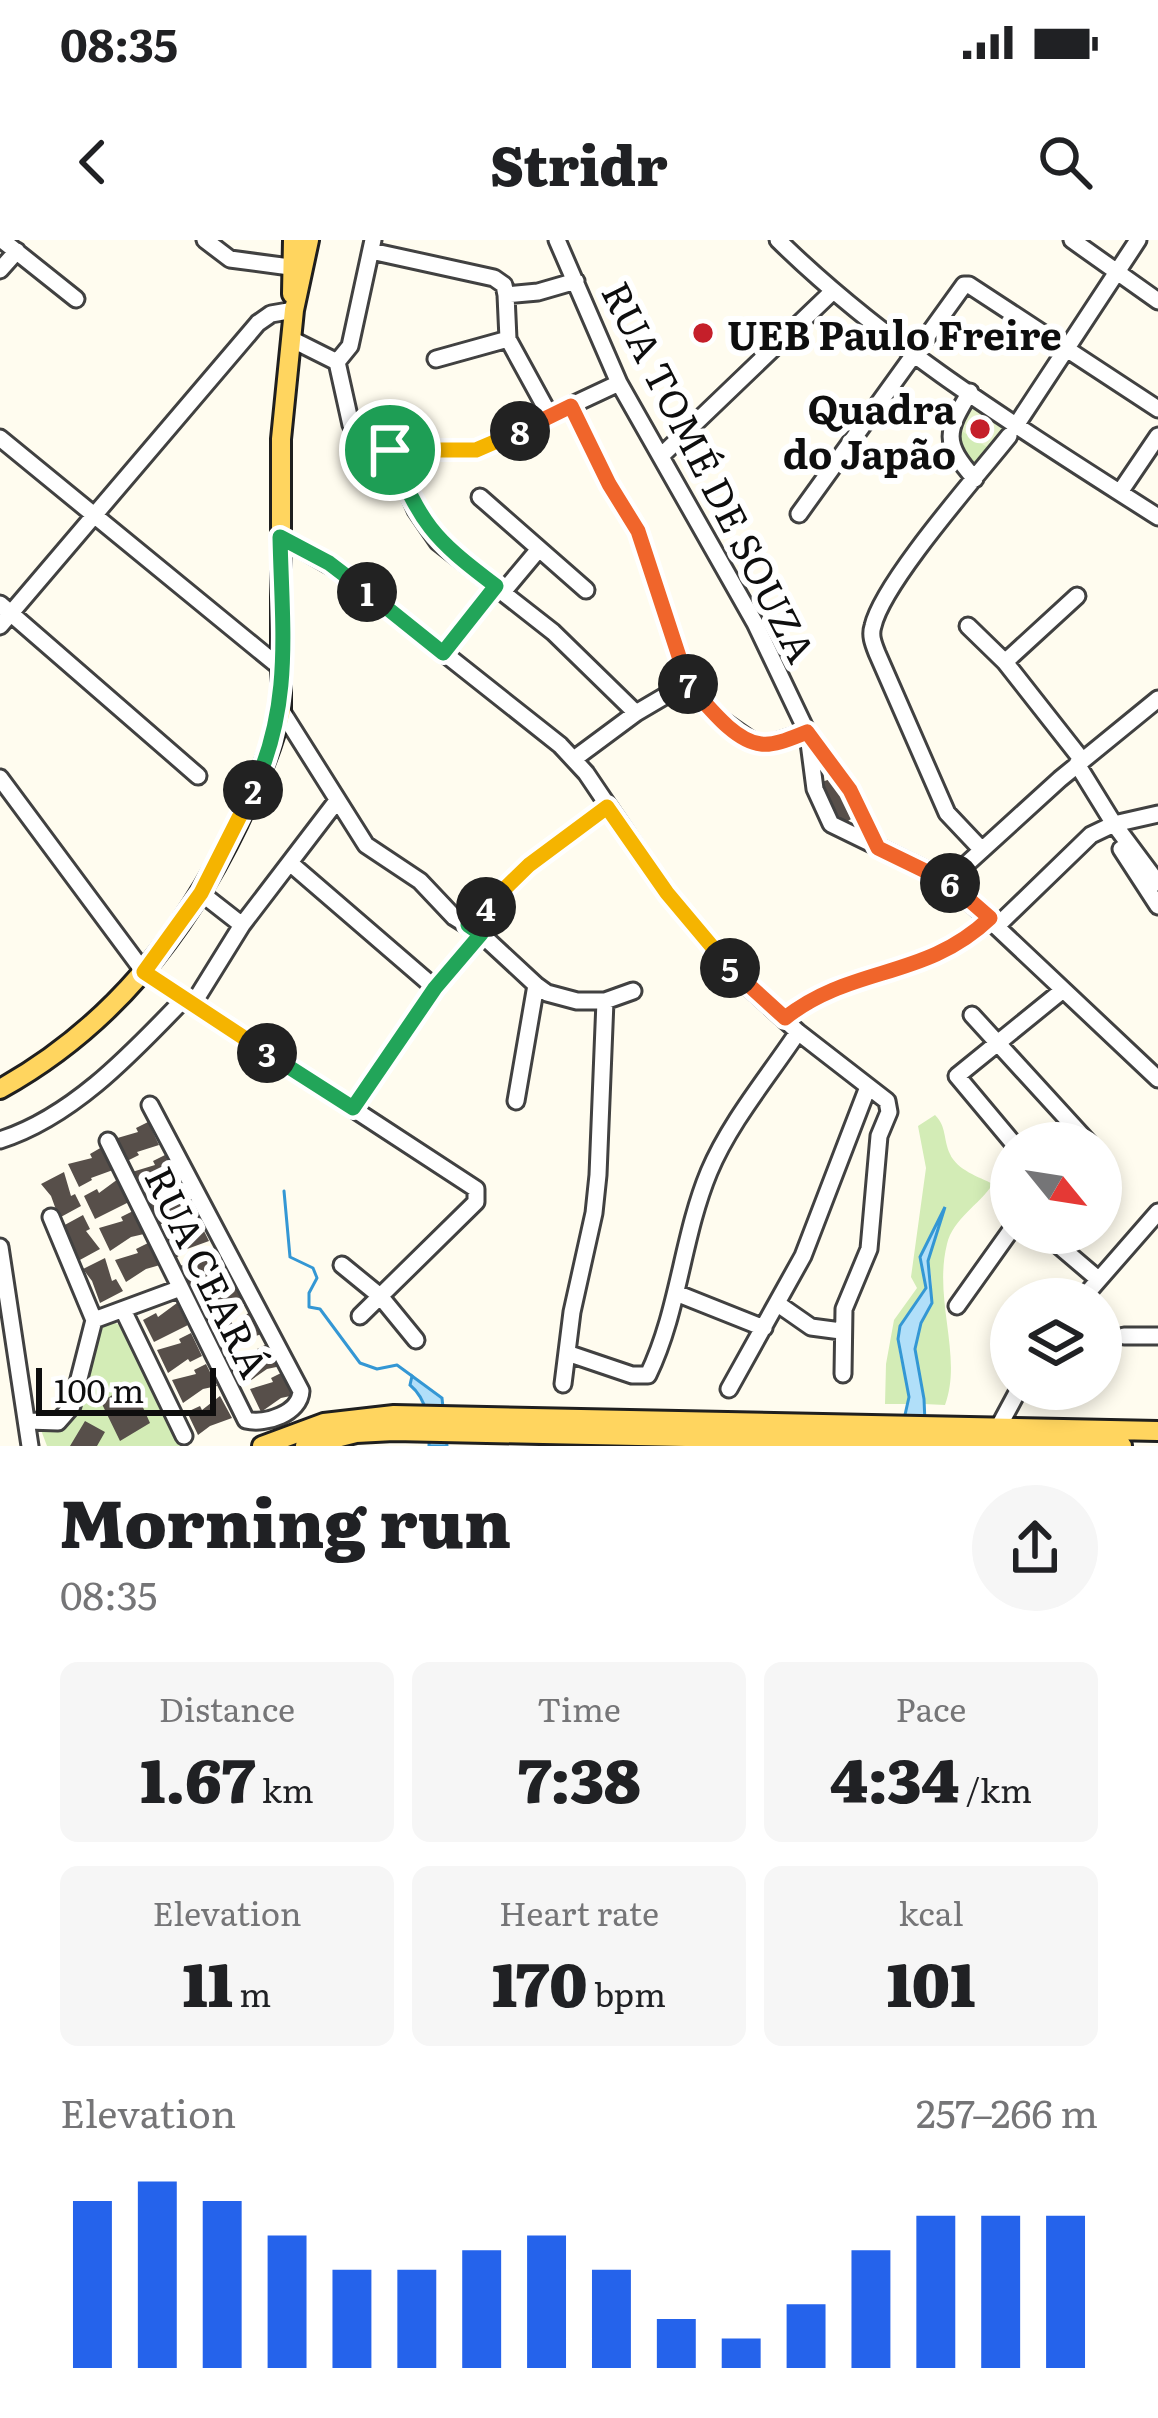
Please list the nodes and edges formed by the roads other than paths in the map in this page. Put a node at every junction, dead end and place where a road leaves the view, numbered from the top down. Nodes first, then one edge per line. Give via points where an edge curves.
1 (2, 240) edge
2 (205, 240) edge
3 (293, 240) edge
4 (309, 240) edge
5 (557, 240) edge
6 (778, 240) edge
7 (1072, 240) edge
8 (1138, 240) edge
9 (372, 246) edge
10 (16, 251) junction
11 (290, 267) junction
12 (0, 270) edge
13 (1118, 272) junction
14 (575, 280) junction
15 (831, 293) junction
16 (506, 295) junction
17 (76, 299) dead end
18 (1158, 302) edge
19 (294, 310) junction
20 (508, 338) junction
21 (291, 340) junction
22 (1069, 349) junction
23 (916, 353) junction
24 (436, 359) dead end
25 (338, 362) junction
26 (620, 382) junction
27 (970, 392) junction
28 (571, 406) junction
29 (1158, 409) edge
30 (549, 414) junction
31 (1013, 430) junction
32 (1158, 436) edge
33 (0, 437) edge
34 (390, 450) junction
35 (662, 456) junction
36 (975, 478) junction
37 (1120, 492) junction
38 (480, 497) dead end
39 (800, 514) dead end
40 (96, 516) junction
41 (1158, 517) edge
42 (280, 537) junction
43 (539, 549) junction
44 (499, 589) junction
45 (586, 590) dead end
46 (1077, 596) dead end
47 (4, 615) edge
48 (968, 626) dead end
49 (443, 653) junction
50 (1005, 662) junction
51 (283, 669) junction
52 (687, 683) junction
53 (1158, 698) edge
54 (280, 710) junction
55 (636, 713) junction
56 (807, 732) junction
57 (574, 759) junction
58 (1080, 762) junction
59 (198, 776) dead end
60 (0, 778) edge
61 (336, 802) junction
62 (607, 807) junction
63 (1158, 814) edge
64 (1110, 826) junction
65 (878, 848) junction
66 (981, 849) junction
67 (290, 863) junction
68 (948, 881) junction
69 (1158, 883) edge
70 (201, 893) junction
71 (1158, 906) edge
72 (994, 921) junction
73 (242, 925) junction
74 (474, 929) junction
75 (144, 972) junction
76 (536, 985) junction
77 (435, 988) junction
78 (1063, 990) junction
79 (633, 992) dead end
80 (605, 1000) junction
81 (189, 1002) junction
82 (972, 1015) dead end
83 (785, 1018) junction
84 (798, 1032) junction
85 (998, 1042) junction
86 (1158, 1079) edge
87 (4, 1084) edge
88 (868, 1087) junction
89 (516, 1101) dead end
90 (150, 1105) dead end
91 (353, 1108) junction
92 (995, 1122) edge
93 (1070, 1122) edge
94 (0, 1140) edge
95 (107, 1141) dead end
96 (1158, 1212) edge
97 (51, 1217) dead end
98 (0, 1247) edge
99 (994, 1254) edge
100 (1069, 1254) edge
101 (342, 1265) dead end
102 (1097, 1278) edge
103 (1099, 1278) edge
104 (178, 1289) junction
105 (676, 1293) junction
106 (380, 1296) junction
107 (778, 1304) junction
108 (957, 1306) dead end
109 (123, 1310) junction
110 (360, 1316) dead end
111 (94, 1320) junction
112 (764, 1328) junction
113 (841, 1331) junction
114 (1156, 1334) edge
115 (1124, 1336) dead end
116 (416, 1340) dead end
117 (567, 1353) junction
118 (843, 1374) dead end
119 (563, 1384) dead end
120 (728, 1389) dead end
121 (1008, 1410) edge
122 (394, 1423) junction
123 (998, 1428) junction
124 (1158, 1431) edge
125 (951, 1435) junction
126 (184, 1436) dead end
127 (30, 1438) edge
128 (262, 1446) edge
129 (305, 1446) edge
130 (1122, 1446) edge

1 - 10 street
2 - 11 street via 230,259
3 - 11 main road
4 - 19 main road
5 - 14 street, RUA TOMÉ DE SOUZA
6 - 15 street
7 - 13 street
8 - 13 street
9 - 16 street via 494,278
9 - 25 street via 350,346
10 - 12 street
10 - 17 street
11 - 19 main road
13 - 18 street
13 - 22 street
14 - 16 street
14 - 26 street, RUA TOMÉ DE SOUZA
15 - 23 street
15 - 35 street
16 - 20 street
19 - 21 main road
19 - 40 street via 258,323
20 - 24 street
20 - 30 street
21 - 25 street
21 - 42 main road
22 - 23 street via 969,285
22 - 29 street
22 - 31 street
23 - 27 street
23 - 39 street
25 - 34 street via 351,425
26 - 28 street
26 - 35 street, RUA TOMÉ DE SOUZA
27 - 31 street
27 - 36 street via 950,436
28 - 30 street
28 - 52 street via 638,531
30 - 34 street via 476,450
31 - 36 street
31 - 37 street
32 - 37 street
33 - 40 street
34 - 44 street via 438,542
35 - 56 street, RUA TOMÉ DE SOUZA
36 - 66 street via 872,628 947,813
37 - 41 street
38 - 43 street
40 - 47 street
40 - 51 street
42 - 49 street via 343,573
42 - 51 main road
43 - 44 street
43 - 45 street
44 - 49 street
44 - 55 street
46 - 50 street
47 - 59 street
48 - 50 street
49 - 57 street
50 - 58 street
51 - 54 main road
52 - 55 street
52 - 56 street via 755,743
53 - 58 street
54 - 61 street
54 - 70 main road via 268,758
55 - 57 street
56 - 65 street, RUA TOMÉ DE SOUZA via 850,790
56 - 65 street, RUA TOMÉ DE SOUZA via 825,817
57 - 62 street
58 - 64 street
58 - 66 street
60 - 75 street
61 - 67 street
61 - 74 street via 375,855 420,881
62 - 74 street via 529,865
62 - 83 street via 710,944
63 - 64 street
64 - 69 street
64 - 71 street
64 - 72 street
65 - 68 street, RUA TOMÉ DE SOUZA
66 - 68 street
67 - 73 street
67 - 77 street
68 - 72 street, RUA TOMÉ DE SOUZA
70 - 73 street
70 - 75 main road
72 - 78 street, RUA TOMÉ DE SOUZA
72 - 83 street via 941,955 828,989
73 - 81 street
74 - 76 street
74 - 77 street
75 - 81 street
75 - 87 main road via 81,1036
76 - 80 street via 577,1001
76 - 89 street
77 - 91 street
78 - 85 street
78 - 86 street, RUA TOMÉ DE SOUZA
79 - 80 street
80 - 117 street via 598,1175
81 - 91 street
81 - 94 street via 88,1089
82 - 85 street
83 - 84 street
84 - 88 street
84 - 105 street via 719,1150
85 - 92 street via 958,1073
85 - 93 street
88 - 107 street
88 - 113 street via 890,1106 879,1136 868,1249
90 - 104 street, RUA CEARÁ via 301,1391 300,1404 246,1420
91 - 106 street via 478,1195
95 - 104 street, RUA CEARÁ
96 - 103 street
97 - 111 street
98 - 127 street
99 - 108 street
100 - 102 street
101 - 106 street
104 - 109 street
105 - 112 street
105 - 117 street via 648,1375
106 - 110 street
106 - 116 street
107 - 112 street
107 - 113 street via 811,1327
109 - 111 street
109 - 126 street
111 - 127 street via 72,1406
112 - 120 street
113 - 118 street
114 - 115 street
117 - 119 street
121 - 123 street
122 - 125 main road
122 - 128 main road via 324,1423
122 - 129 main road
123 - 124 main road
123 - 125 main road
125 - 130 main road

